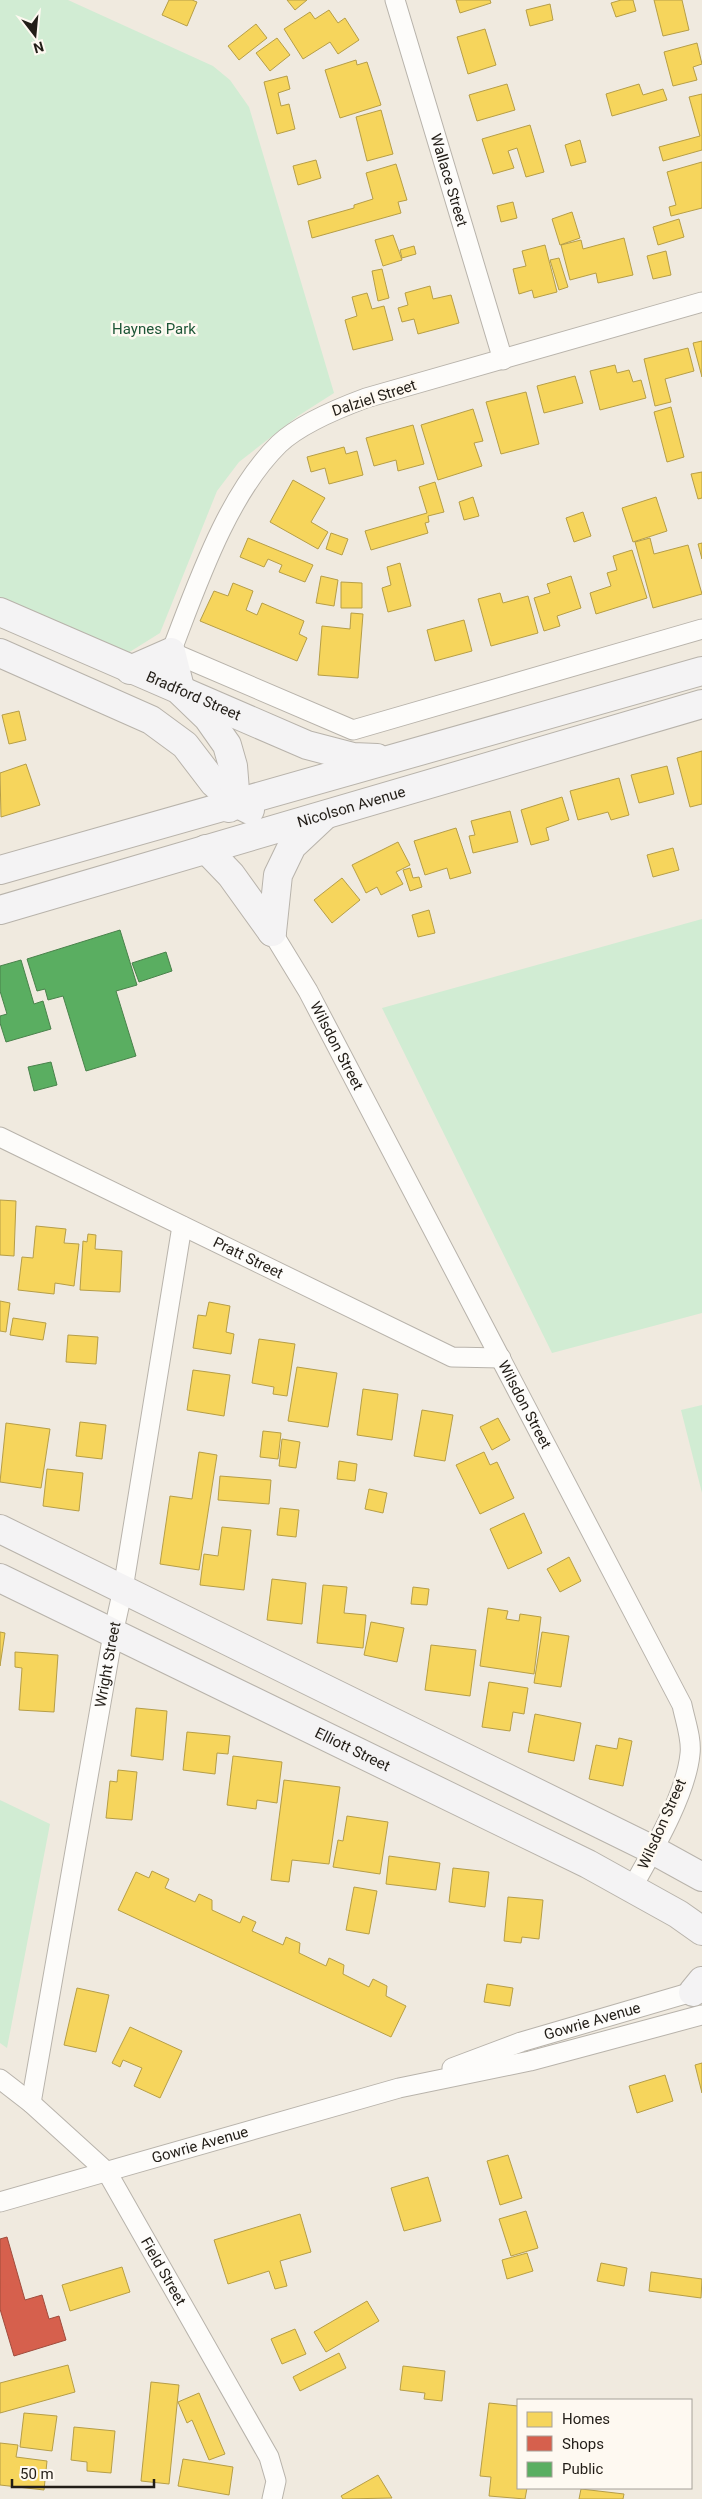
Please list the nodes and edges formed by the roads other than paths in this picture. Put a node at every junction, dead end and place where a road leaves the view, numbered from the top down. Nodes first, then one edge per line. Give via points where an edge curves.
1 (395, 0) edge
2 (702, 302) edge
3 (503, 360) junction
4 (0, 612) edge
5 (702, 629) edge
6 (171, 652) junction
7 (0, 653) edge
8 (130, 670) junction
9 (702, 671) edge
10 (181, 692) junction
11 (702, 704) edge
12 (392, 759) junction
13 (203, 768) junction
14 (364, 801) junction
15 (236, 803) junction
16 (329, 812) junction
17 (170, 822) junction
18 (206, 849) junction
19 (164, 860) junction
20 (0, 870) edge
21 (0, 910) edge
22 (272, 932) junction
23 (0, 1137) edge
24 (182, 1226) junction
25 (501, 1358) junction
26 (0, 1529) edge
27 (0, 1578) edge
28 (123, 1589) junction
29 (113, 1634) junction
30 (653, 1850) junction
31 (702, 1877) edge
32 (632, 1888) junction
33 (702, 1931) edge
34 (700, 1994) edge
35 (0, 2079) edge
36 (32, 2103) junction
37 (107, 2172) junction
38 (0, 2202) edge
39 (272, 2499) edge

1 - 3 street, Wallace Street
2 - 3 street, Dalziel Street
3 - 6 street, Dalziel Street via 366,398 327,413 280,443 250,477 206,560
4 - 8 street, Bradford Street
5 - 6 street via 353,730
6 - 8 street
6 - 10 street
7 - 13 street via 151,720 185,745
8 - 10 street, Bradford Street
9 - 12 street
10 - 12 street, Bradford Street via 307,745 353,757
10 - 15 street via 208,718 227,745 233,766
11 - 14 street, Nicolson Avenue
12 - 15 street
13 - 15 street
13 - 17 street via 199,785 190,801
14 - 15 street via 323,801 270,815 253,812
14 - 16 street, Nicolson Avenue
15 - 17 street
15 - 19 street
16 - 18 street, Nicolson Avenue
16 - 22 street via 292,846 278,875
17 - 20 street
18 - 19 street, Nicolson Avenue
18 - 22 street via 231,876
19 - 21 street, Nicolson Avenue
22 - 25 street, Wilsdon Street via 308,991
23 - 24 street, Pratt Street
24 - 25 street, Pratt Street via 452,1358
24 - 28 street, Wright Street
25 - 30 street, Wilsdon Street via 682,1705 690,1753 680,1791
26 - 28 street
27 - 29 street, Elliott Street
28 - 29 street, Wright Street
28 - 30 street
29 - 32 street, Elliott Street via 579,1859
29 - 36 street, Wright Street
30 - 31 street
30 - 32 street, Wilsdon Street
32 - 33 street, Elliott Street
34 - 37 street, Gowrie Avenue via 521,2042 399,2088
35 - 36 street, Field Street
36 - 37 street, Field Street
37 - 38 street, Gowrie Avenue
37 - 39 street, Field Street via 269,2458 276,2481

